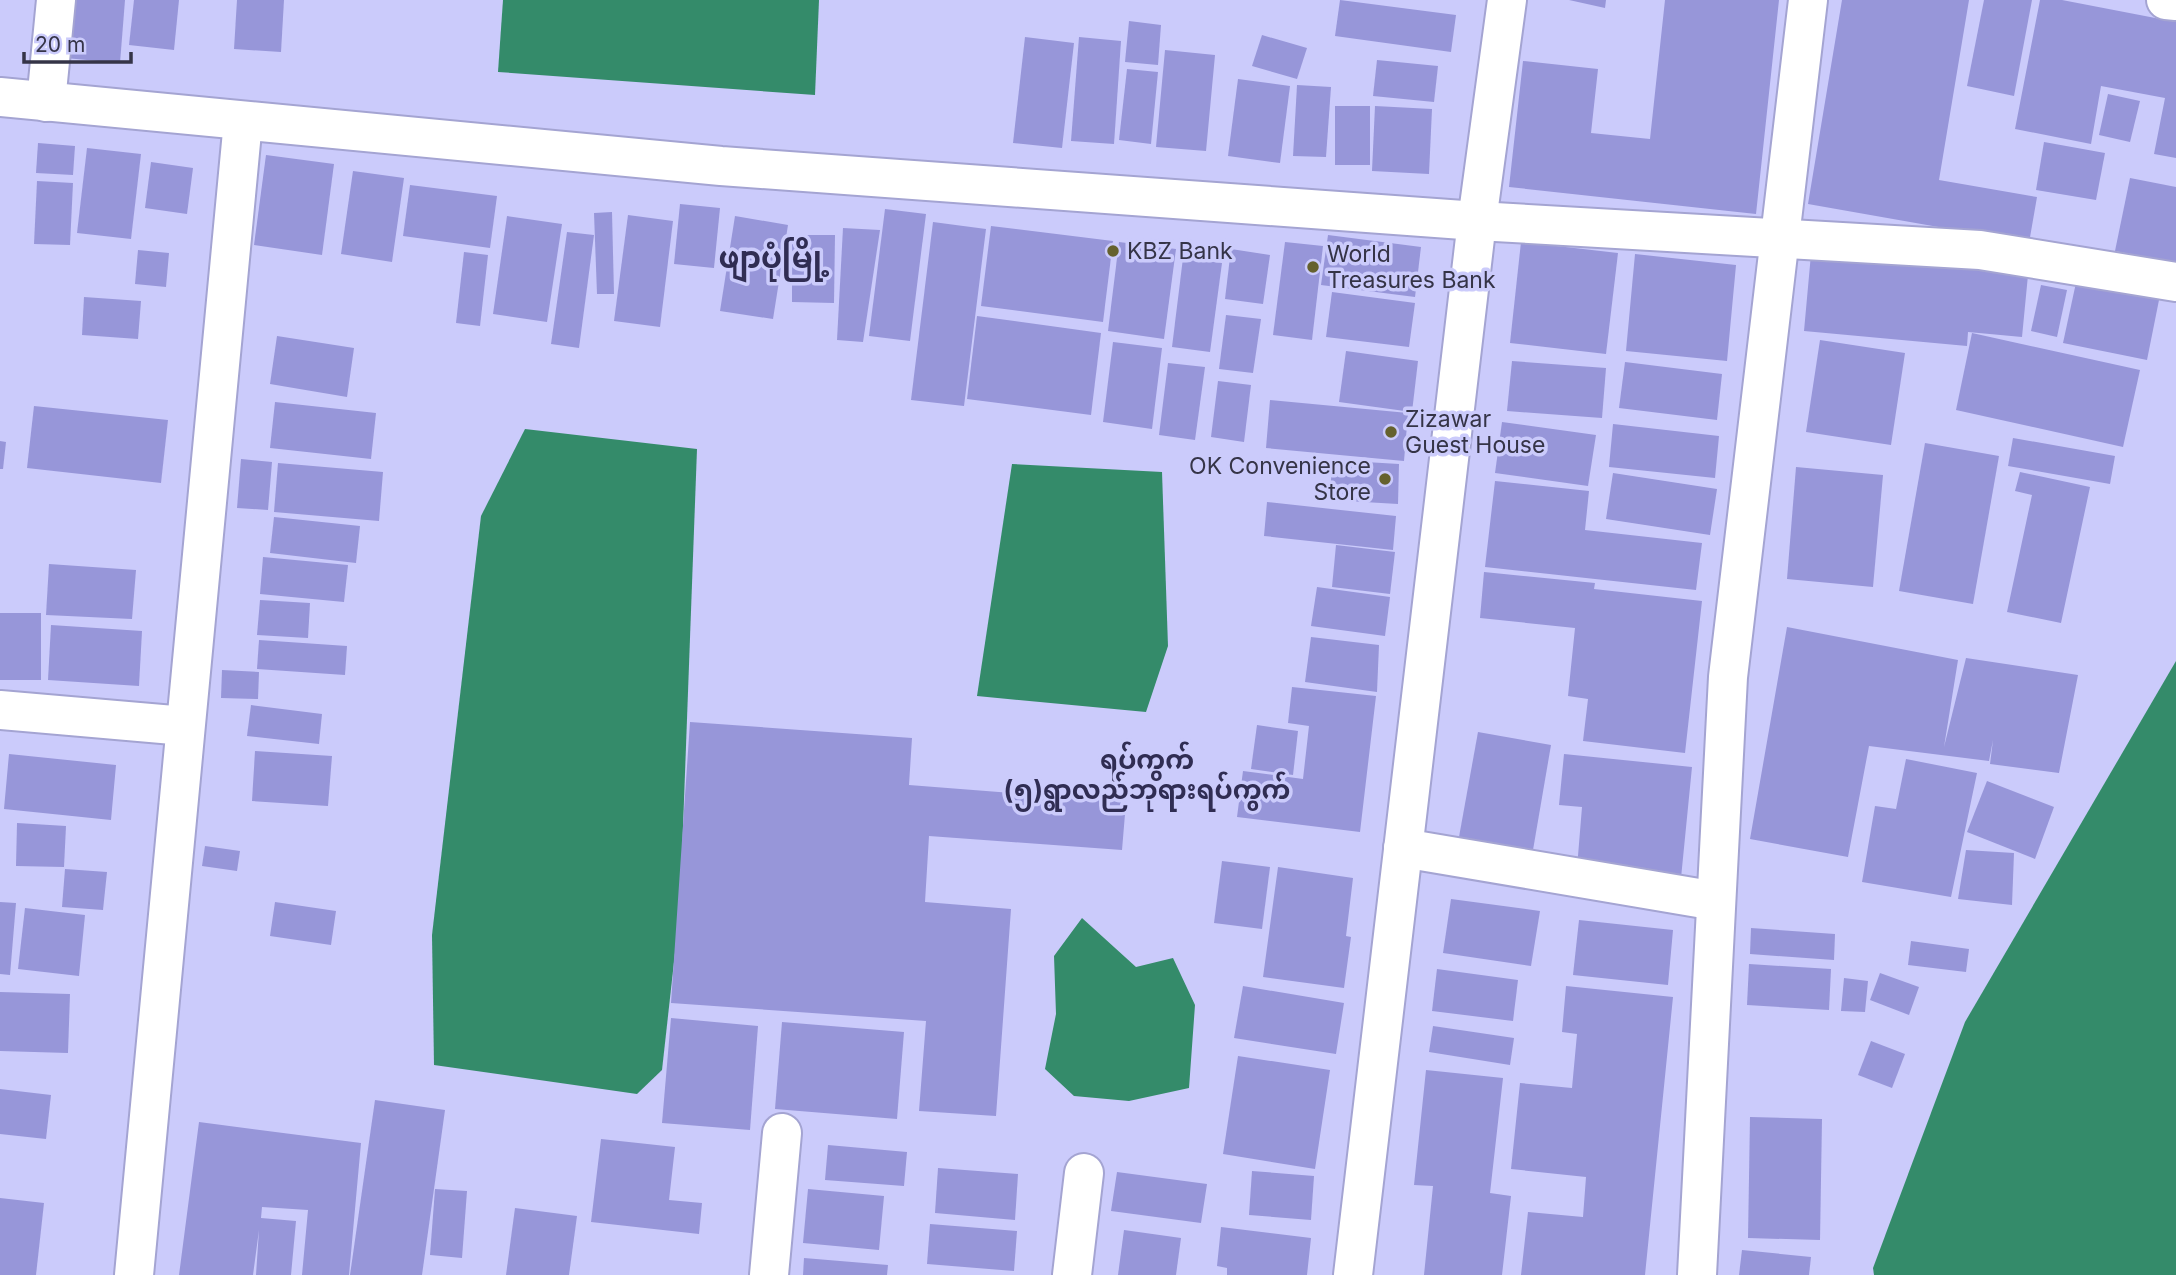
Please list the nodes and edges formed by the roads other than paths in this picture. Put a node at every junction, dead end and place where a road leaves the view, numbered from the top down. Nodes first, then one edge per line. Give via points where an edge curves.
1 (56, 0) edge
2 (1507, 0) edge
3 (1808, 0) edge
4 (2166, 0) edge
5 (2176, 1) edge
6 (0, 97) edge
7 (46, 102) junction
8 (243, 121) junction
9 (1478, 221) junction
10 (1778, 237) junction
11 (2176, 282) edge
12 (0, 710) edge
13 (186, 726) junction
14 (1403, 848) junction
15 (1716, 901) junction
16 (782, 1133) dead end
17 (1084, 1173) dead end
18 (134, 1275) edge
19 (769, 1275) edge
20 (1072, 1275) edge
21 (1353, 1275) edge
22 (1697, 1275) edge

1 - 7 street
2 - 9 street
3 - 10 street
4 - 5 street
6 - 7 street
7 - 8 street
8 - 9 street via 721,166
8 - 13 street
9 - 10 street
9 - 14 street
10 - 11 street via 1980,250
10 - 15 street via 1728,677
12 - 13 street
13 - 18 street
14 - 15 street
14 - 21 street
15 - 22 street
16 - 19 street
17 - 20 street

